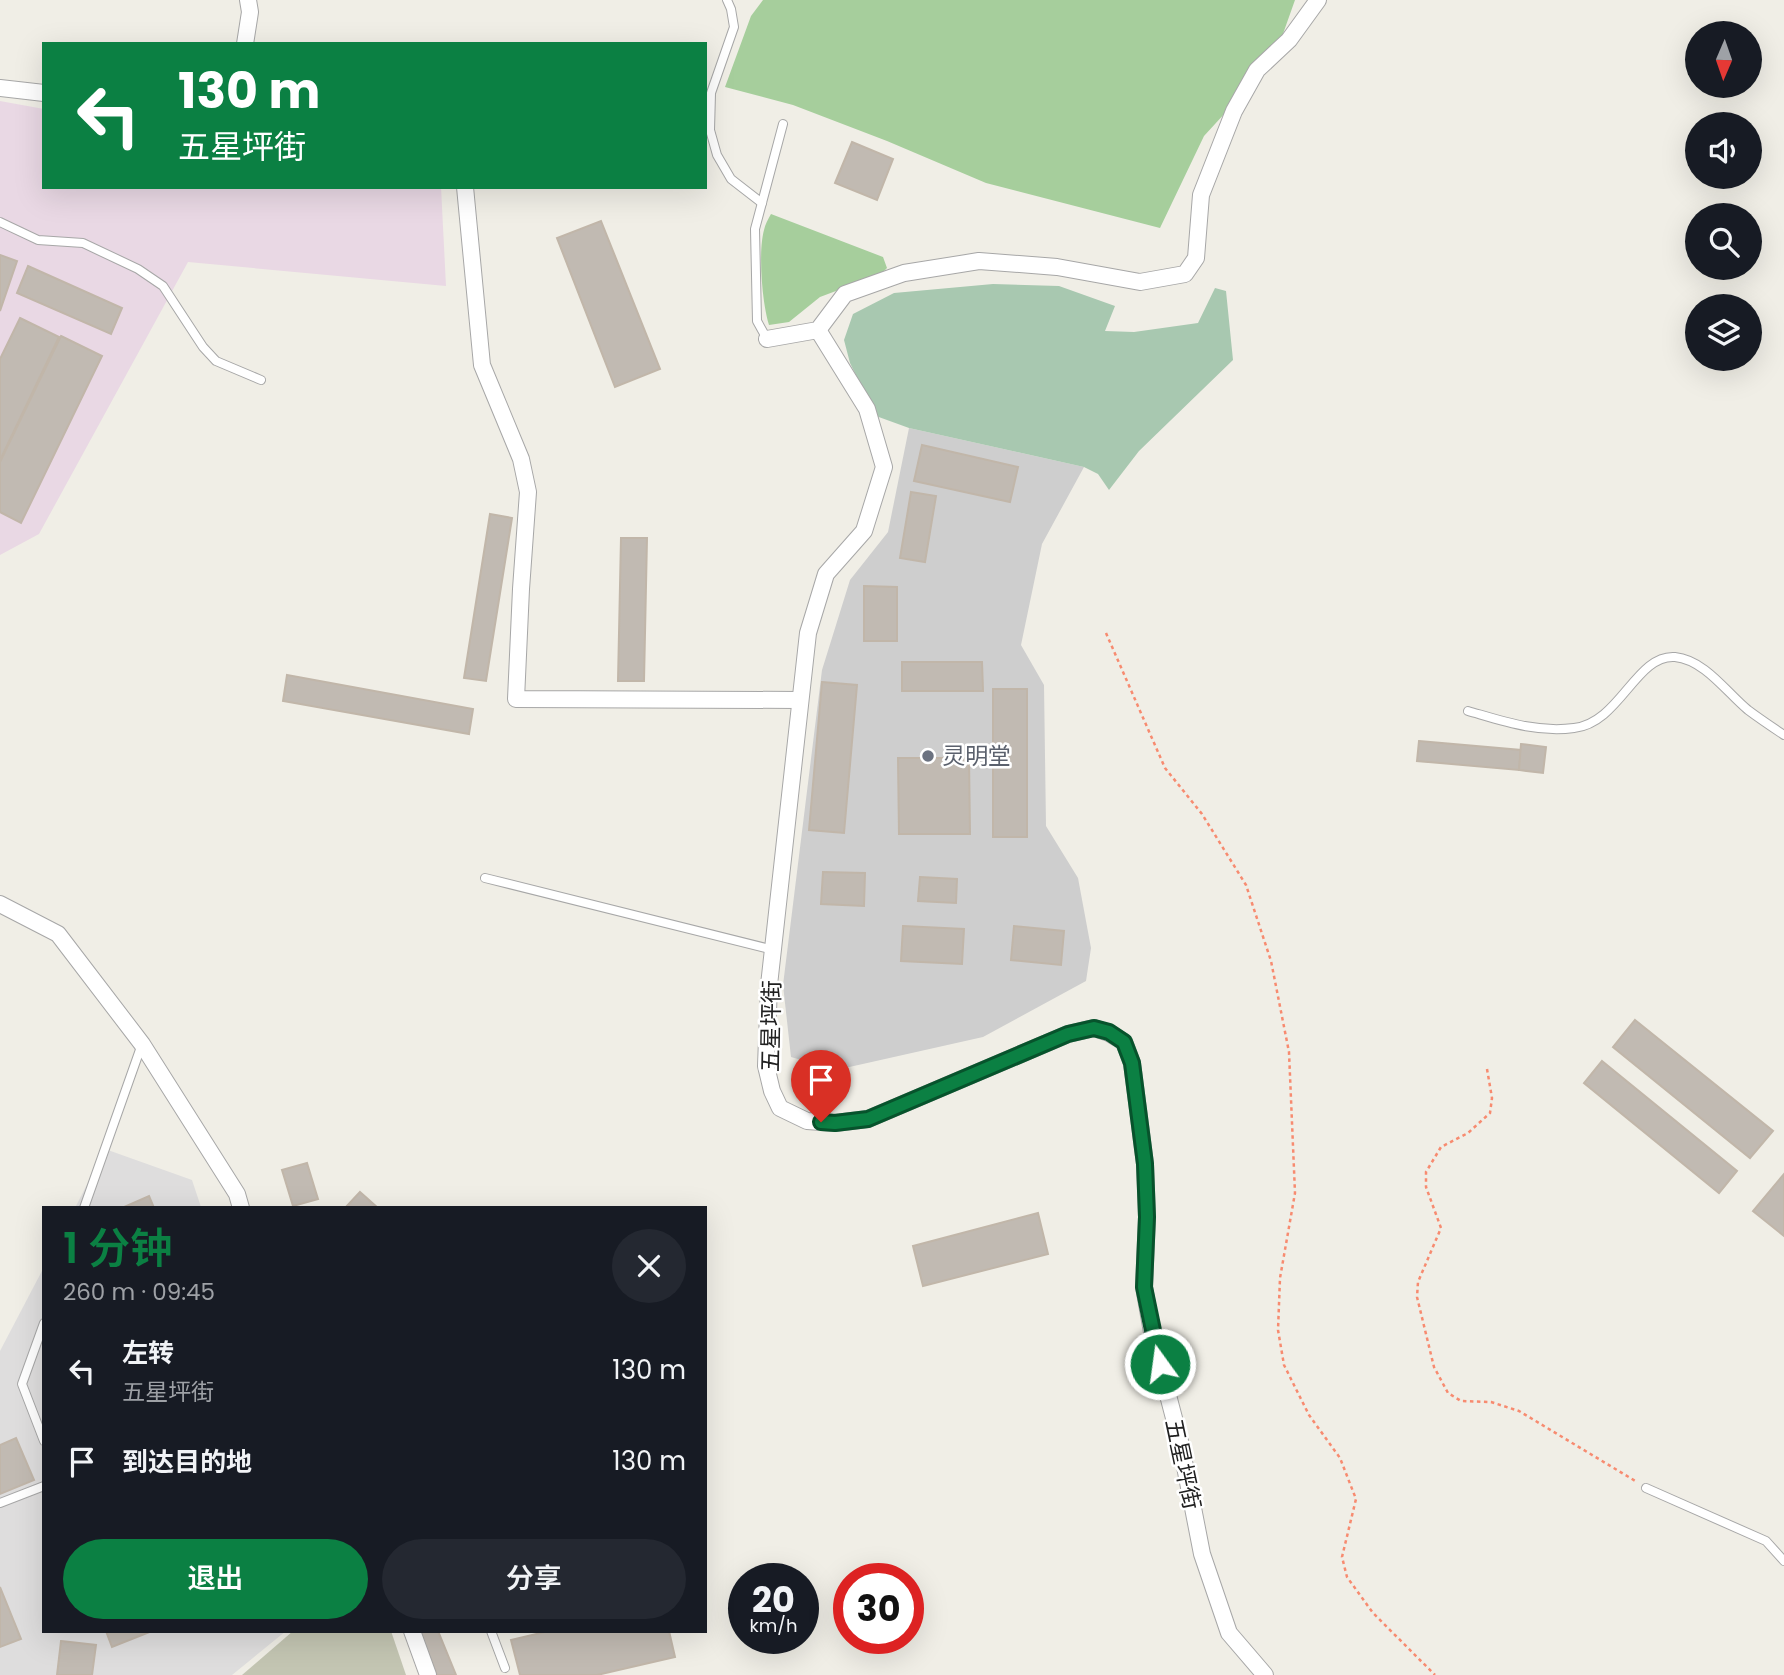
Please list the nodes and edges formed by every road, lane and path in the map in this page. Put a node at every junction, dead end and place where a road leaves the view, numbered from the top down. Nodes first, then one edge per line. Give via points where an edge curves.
1 (248, 0) edge
2 (727, 0) edge
3 (1318, 0) edge
4 (245, 42) edge
5 (0, 88) edge
6 (42, 93) edge
7 (783, 124) dead end
8 (465, 189) edge
9 (762, 203) junction
10 (0, 222) edge
11 (818, 330) junction
12 (767, 339) joint
13 (261, 380) dead end
14 (1106, 634) dead end
15 (799, 700) junction
16 (1468, 711) dead end
17 (1784, 735) edge
18 (485, 878) dead end
19 (0, 904) edge
20 (774, 950) junction
21 (142, 1044) junction
22 (1487, 1069) dead end
23 (86, 1206) edge
24 (240, 1206) edge
25 (42, 1329) edge
26 (42, 1436) edge
27 (42, 1487) edge
28 (1646, 1488) joint
29 (0, 1503) edge
30 (1784, 1561) edge
31 (413, 1633) edge
32 (492, 1633) edge
33 (505, 1668) dead end
34 (428, 1675) edge
35 (1265, 1675) edge
36 (1435, 1675) edge

1 - 4 street
2 - 9 lane via 734,27 711,93 710,130 731,179
3 - 11 street via 1289,40 1257,70 1234,111 1201,195 1196,258 1185,274 1140,282 1057,267 979,261 904,274 845,294
5 - 6 street
7 - 9 lane
8 - 15 street via 482,366 520,459 528,492 516,699
9 - 12 lane via 755,229 757,321
10 - 13 lane via 38,240 83,243 138,269 163,286 216,361
11 - 12 street
11 - 15 street, 五星坪街 via 867,409 884,467 864,531 826,573 808,633
14 - 36 path via 1165,768 1202,814 1246,885 1271,961 1289,1052 1295,1193 1280,1278 1278,1329 1284,1365 1309,1415 1340,1458 1356,1499 1342,1558 1347,1577 1373,1613
15 - 20 street, 五星坪街
16 - 17 lane via 1532,729 1576,728 1604,716 1654,661 1675,657 1694,663 1747,710
18 - 20 lane
19 - 21 street via 58,934
20 - 35 street, 五星坪街 via 766,1066 779,1108 807,1121 868,1119 1068,1034 1094,1028 1124,1042 1132,1063 1145,1164 1144,1287 1153,1338 1206,1567 1229,1633
21 - 23 lane
21 - 24 street
22 - 28 path via 1490,1113 1468,1133 1441,1147 1426,1172 1426,1187 1441,1228 1418,1282 1417,1297 1434,1367 1448,1393 1461,1401 1491,1402 1519,1411
25 - 26 lane via 22,1384
27 - 29 lane
28 - 30 lane via 1766,1541
31 - 34 street
32 - 33 lane

